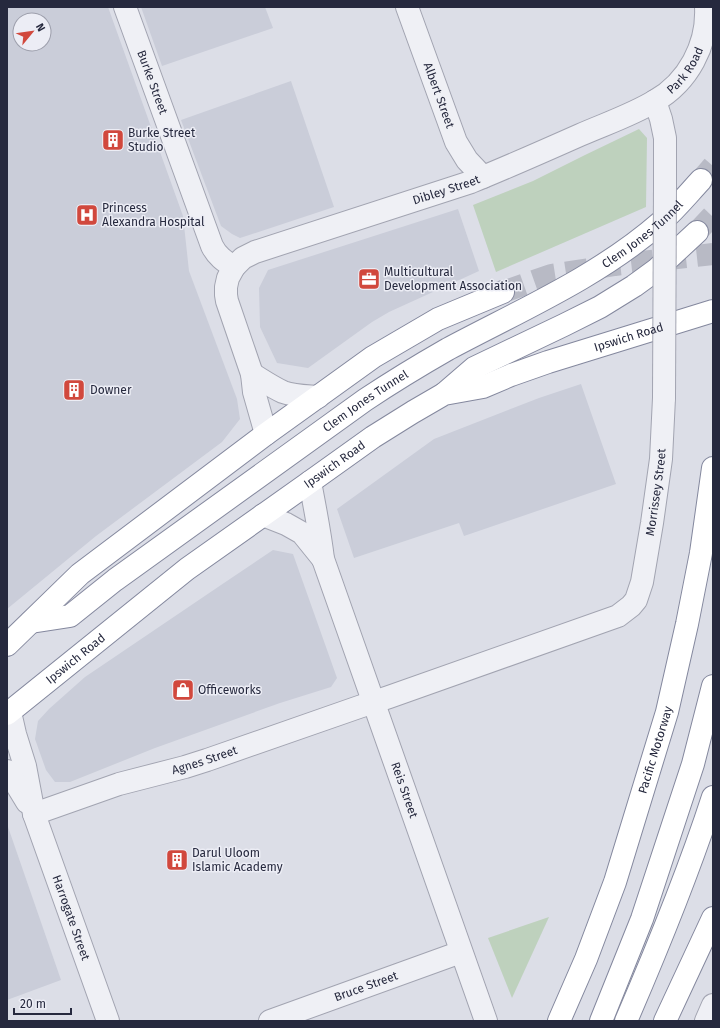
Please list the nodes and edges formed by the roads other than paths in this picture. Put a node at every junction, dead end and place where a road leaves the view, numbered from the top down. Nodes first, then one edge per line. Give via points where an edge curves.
1 (125, 7) edge
2 (407, 7) edge
3 (706, 7) edge
4 (655, 101) junction
5 (483, 177) junction
6 (701, 180) tunnel mouth
7 (697, 232) tunnel mouth
8 (234, 266) junction
9 (503, 292) tunnel mouth
10 (713, 311) edge
11 (252, 374) junction
12 (444, 394) junction
13 (318, 397) junction
14 (266, 434) junction
15 (713, 468) edge
16 (310, 482) junction
17 (263, 515) junction
18 (323, 559) junction
19 (31, 622) junction
20 (7, 645) edge
21 (713, 686) edge
22 (374, 702) junction
23 (8, 713) edge
24 (7, 771) edge
25 (713, 797) edge
26 (34, 814) junction
27 (713, 918) edge
28 (462, 952) junction
29 (713, 1005) edge
30 (108, 1021) edge
31 (270, 1021) edge
32 (486, 1021) edge
33 (559, 1021) edge
34 (601, 1021) edge
35 (626, 1021) edge
36 (665, 1021) edge
37 (706, 1021) edge

1 - 8 street, Burke Street via 212,246 218,255
2 - 5 street, Albert Street via 456,142 467,160
3 - 4 street, Park Road via 702,41 694,60 680,81
4 - 5 street, Dibley Street
4 - 22 street, Morrissey Street, bridge via 665,138 664,398 661,459 642,582 636,600 618,616
5 - 8 street, Dibley Street via 255,252
6 - 19 highway, Clem Jones Tunnel via 662,221 641,238 577,281 423,363 365,400 121,576 70,616
7 - 12 highway via 656,270 634,286 588,313 474,368
8 - 11 street via 226,287 227,301
9 - 13 highway via 438,320 373,357
10 - 12 highway, Ipswich Road via 548,362 483,387
11 - 13 street via 282,391
11 - 14 street via 254,392
12 - 16 highway, Ipswich Road via 373,437
13 - 14 highway
14 - 19 highway via 80,574
15 - 33 highway, Pacific Motorway via 701,553 667,712 615,882
16 - 17 highway, Ipswich Road
16 - 18 street, Reis Street
17 - 18 street, Reis Street via 302,533
17 - 23 highway, Ipswich Road via 187,569
18 - 22 street, Reis Street
19 - 20 highway
21 - 34 highway via 693,764 642,919
22 - 26 street, Agnes Street via 207,760 119,784
22 - 28 street, Reis Street
23 - 26 street, Harrogate Street via 25,766
24 - 26 street, Harrogate Street
25 - 35 highway via 678,898
26 - 30 street, Harrogate Street
27 - 36 highway
28 - 31 street, Bruce Street
28 - 32 street, Reis Street
29 - 37 street

